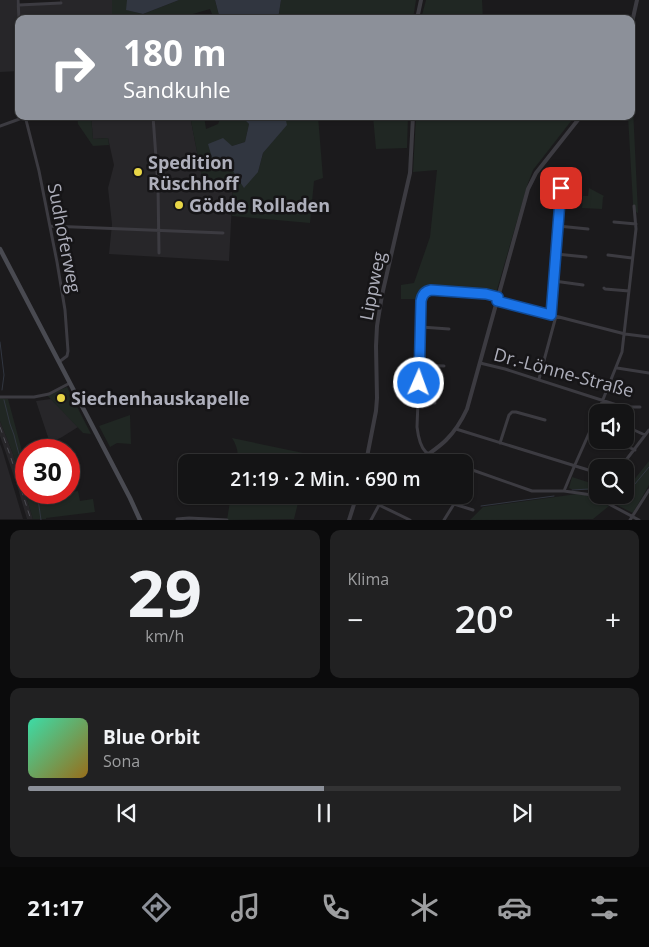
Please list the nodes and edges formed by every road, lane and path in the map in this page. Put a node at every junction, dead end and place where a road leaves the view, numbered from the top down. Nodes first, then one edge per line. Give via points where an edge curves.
1 (18, 0) edge
2 (421, 0) edge
3 (637, 0) edge
4 (61, 3) dead end
5 (19, 5) junction
6 (19, 15) edge
7 (418, 15) edge
8 (634, 15) edge
9 (17, 120) edge
10 (26, 120) edge
11 (153, 120) edge
12 (413, 120) edge
13 (578, 120) edge
14 (0, 126) edge
15 (561, 188) dead end
16 (560, 194) junction
17 (577, 196) dead end
18 (634, 206) dead end
19 (614, 222) dead end
20 (636, 224) junction
21 (50, 226) junction
22 (558, 226) junction
23 (588, 229) dead end
24 (159, 230) junction
25 (223, 233) dead end
26 (0, 250) edge
27 (159, 253) dead end
28 (556, 254) junction
29 (608, 255) dead end
30 (586, 257) dead end
31 (632, 258) junction
32 (554, 282) junction
33 (583, 285) dead end
34 (604, 288) dead end
35 (629, 292) junction
36 (498, 299) junction
37 (553, 315) junction
38 (421, 327) junction
39 (449, 329) dead end
40 (624, 334) junction
41 (649, 337) edge
42 (59, 362) junction
43 (480, 363) junction
44 (420, 364) junction
45 (444, 366) dead end
46 (616, 368) junction
47 (649, 373) edge
48 (539, 380) junction
49 (70, 383) junction
50 (0, 397) edge
51 (603, 401) junction
52 (418, 402) junction
53 (436, 403) dead end
54 (602, 404) edge
55 (640, 406) dead end
56 (545, 420) dead end
57 (456, 429) junction
58 (634, 430) edge
59 (649, 430) edge
60 (589, 433) edge
61 (645, 436) junction
62 (500, 443) junction
63 (635, 450) joint
64 (368, 454) edge
65 (427, 454) edge
66 (429, 454) edge
67 (628, 459) edge
68 (574, 467) junction
69 (473, 470) edge
70 (589, 471) edge
71 (649, 490) edge
72 (564, 491) junction
73 (354, 504) edge
74 (473, 510) dead end
75 (631, 518) edge
76 (177, 519) edge
77 (140, 520) edge
78 (227, 520) edge
79 (349, 520) edge
80 (371, 520) edge
81 (410, 520) edge
82 (444, 520) edge
83 (639, 520) edge

1 - 5 street
2 - 7 street
3 - 8 street
4 - 5 street
5 - 6 street
9 - 14 street
10 - 21 street, Sudhoferweg
11 - 24 street
12 - 64 street, Lippweg via 410,173 377,326 377,404
13 - 36 street via 531,181
15 - 16 street
16 - 17 street
16 - 22 street
18 - 20 street
19 - 20 street
20 - 31 street
21 - 24 street
21 - 42 street, Sudhoferweg via 62,286 68,351
22 - 23 street
22 - 28 street
24 - 25 street
24 - 27 street
26 - 42 main road
28 - 30 street
28 - 32 street
29 - 31 street
31 - 35 street
32 - 33 street
32 - 37 street
34 - 35 street
35 - 40 street
36 - 37 street
36 - 38 street via 486,294 427,291 421,301
36 - 43 street
37 - 40 street
37 - 48 street
38 - 39 street
38 - 44 street
40 - 41 street
40 - 46 street
42 - 49 main road
43 - 48 street, Dr.-Lönne-Straße
43 - 57 street via 467,409
44 - 45 street
44 - 52 street
46 - 47 street
46 - 51 street
48 - 51 street, Dr.-Lönne-Straße
49 - 50 street via 50,394
49 - 77 main road
51 - 54 street
51 - 55 street, Dr.-Lönne-Straße via 632,408
52 - 53 street
52 - 65 street via 418,434
56 - 62 street via 512,412
57 - 62 street
57 - 66 street
58 - 61 street
59 - 61 street
60 - 68 street
61 - 63 street
62 - 68 street
63 - 67 street
68 - 70 street
68 - 72 street
69 - 72 street via 532,490
71 - 75 street
72 - 75 street via 592,495
73 - 79 street
74 - 82 street via 454,504
75 - 83 street
76 - 78 street
80 - 81 street via 378,504

